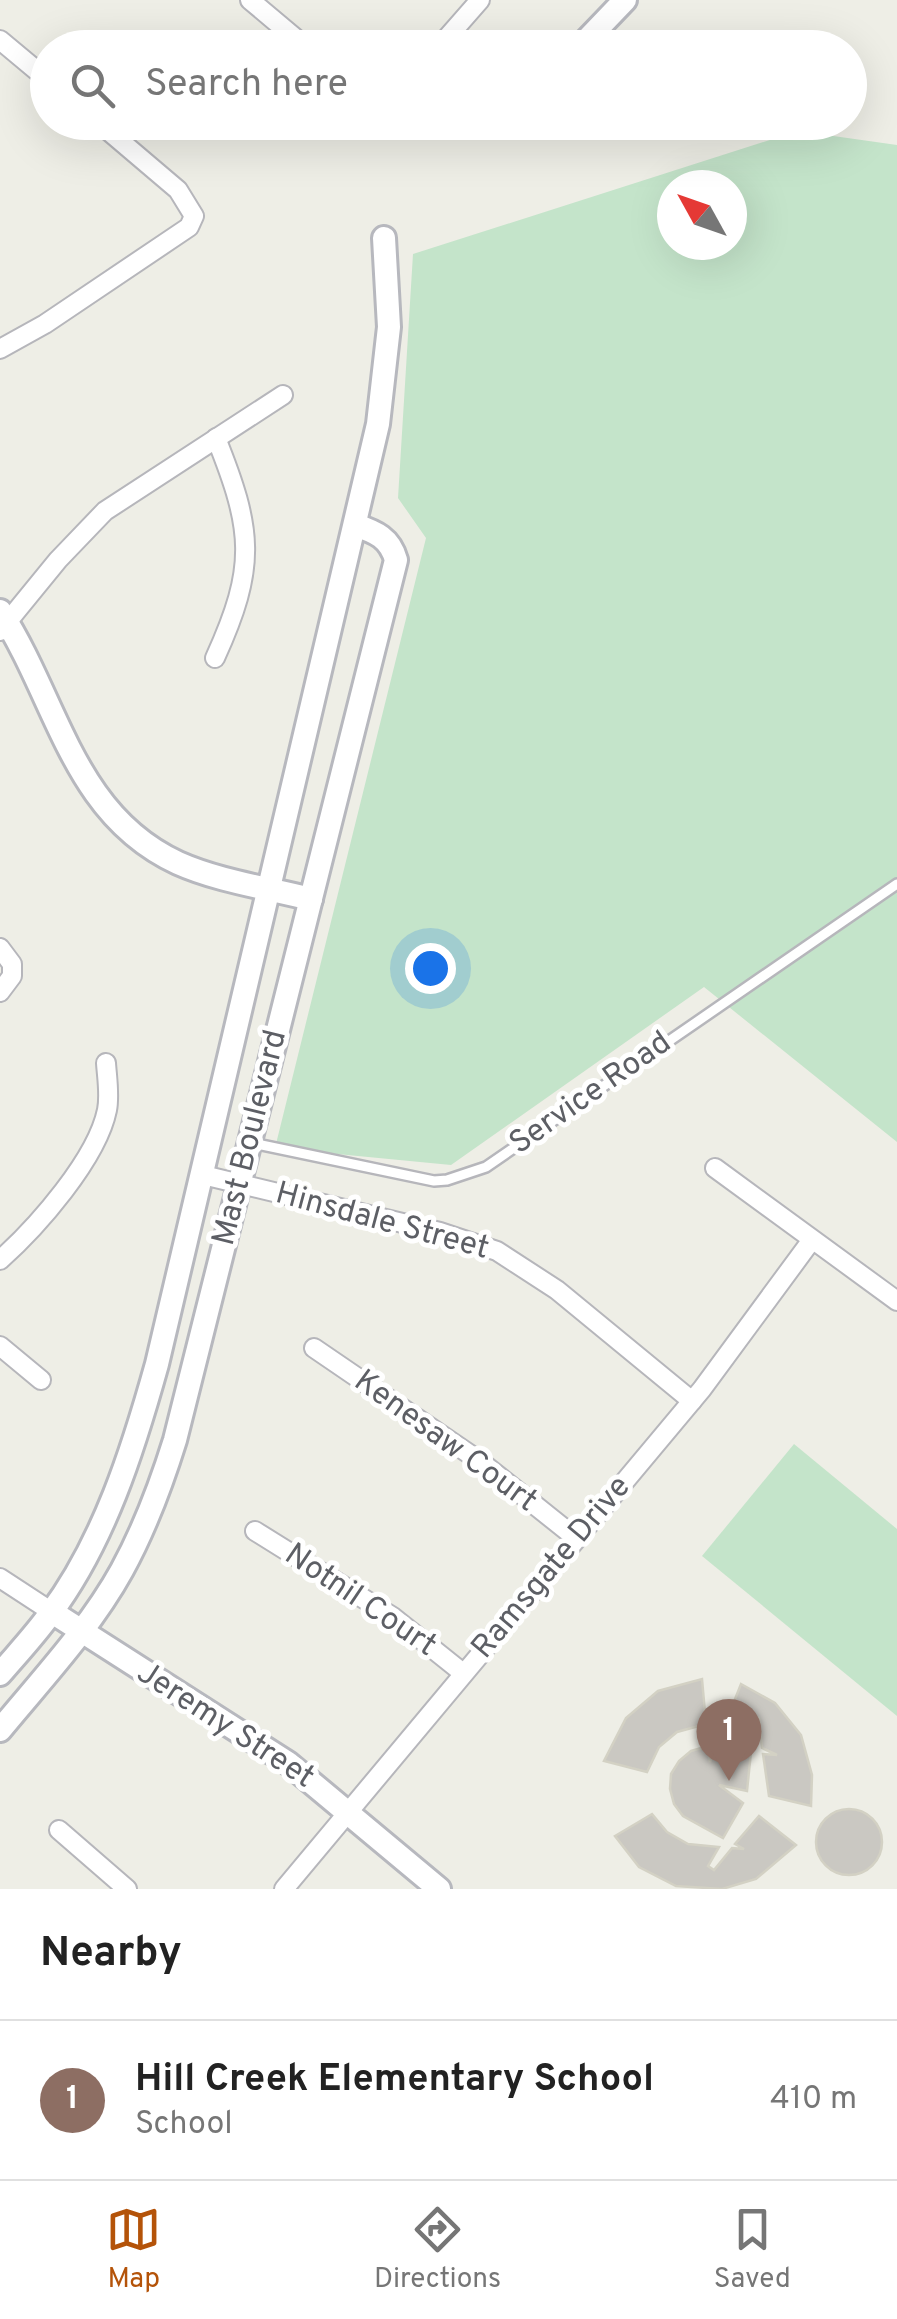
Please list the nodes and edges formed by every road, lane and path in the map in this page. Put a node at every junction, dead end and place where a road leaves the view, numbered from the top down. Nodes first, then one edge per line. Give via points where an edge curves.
1 (250, 0) edge
2 (480, 0) edge
3 (625, 0) edge
4 (286, 30) edge
5 (454, 30) edge
6 (596, 30) edge
7 (0, 40) edge
8 (30, 65) edge
9 (119, 140) edge
10 (384, 238) dead end
11 (0, 349) edge
12 (282, 395) dead end
13 (216, 438) junction
14 (355, 526) junction
15 (2, 622) edge
16 (215, 658) dead end
17 (897, 884) edge
18 (270, 888) junction
19 (311, 898) junction
20 (0, 948) edge
21 (0, 992) edge
22 (106, 1063) dead end
23 (249, 1142) junction
24 (715, 1168) dead end
25 (203, 1175) junction
26 (238, 1183) junction
27 (812, 1240) junction
28 (0, 1260) edge
29 (897, 1302) edge
30 (0, 1346) edge
31 (314, 1348) dead end
32 (41, 1380) dead end
33 (692, 1401) junction
34 (255, 1531) dead end
35 (576, 1538) junction
36 (0, 1578) edge
37 (52, 1612) junction
38 (81, 1632) junction
39 (463, 1673) junction
40 (0, 1674) edge
41 (0, 1730) edge
42 (349, 1811) junction
43 (58, 1830) dead end
44 (126, 1889) edge
45 (284, 1889) edge
46 (439, 1889) edge

1 - 4 street
2 - 5 street
3 - 6 street
7 - 8 street
9 - 11 street via 178,190 194,216 189,227
10 - 14 street, Mast Boulevard via 389,326 378,424
12 - 13 street
13 - 15 street via 87,526
13 - 16 street via 238,495 246,548 240,600
14 - 18 street, Mast Boulevard
14 - 19 street, Mast Boulevard via 392,546 396,560
15 - 18 street via 108,813 178,862
17 - 23 lane, Service Road via 486,1167 434,1181
18 - 19 street
18 - 25 street, Mast Boulevard
19 - 23 street, Mast Boulevard
20 - 21 street via 12,964
22 - 28 street via 108,1109 98,1133 55,1204
23 - 26 street, Mast Boulevard
24 - 27 street
25 - 26 street, Hinsdale Street
25 - 37 street, Mast Boulevard via 130,1460
26 - 33 street, Hinsdale Street via 497,1251 557,1290
26 - 38 street, Mast Boulevard via 157,1496 122,1571
27 - 29 street
27 - 33 street, Ramsgate Drive
30 - 32 street
31 - 35 street, Kenesaw Court via 480,1462
33 - 35 street, Ramsgate Drive
34 - 39 street, Notnil Court via 393,1617
35 - 39 street, Ramsgate Drive
36 - 37 street, Jeremy Street
37 - 38 street, Jeremy Street
37 - 40 street, Mast Boulevard
38 - 41 street, Mast Boulevard
38 - 42 street, Jeremy Street via 288,1763
39 - 42 street, Ramsgate Drive
42 - 45 street, Ramsgate Drive
42 - 46 street, Jeremy Street
43 - 44 street

